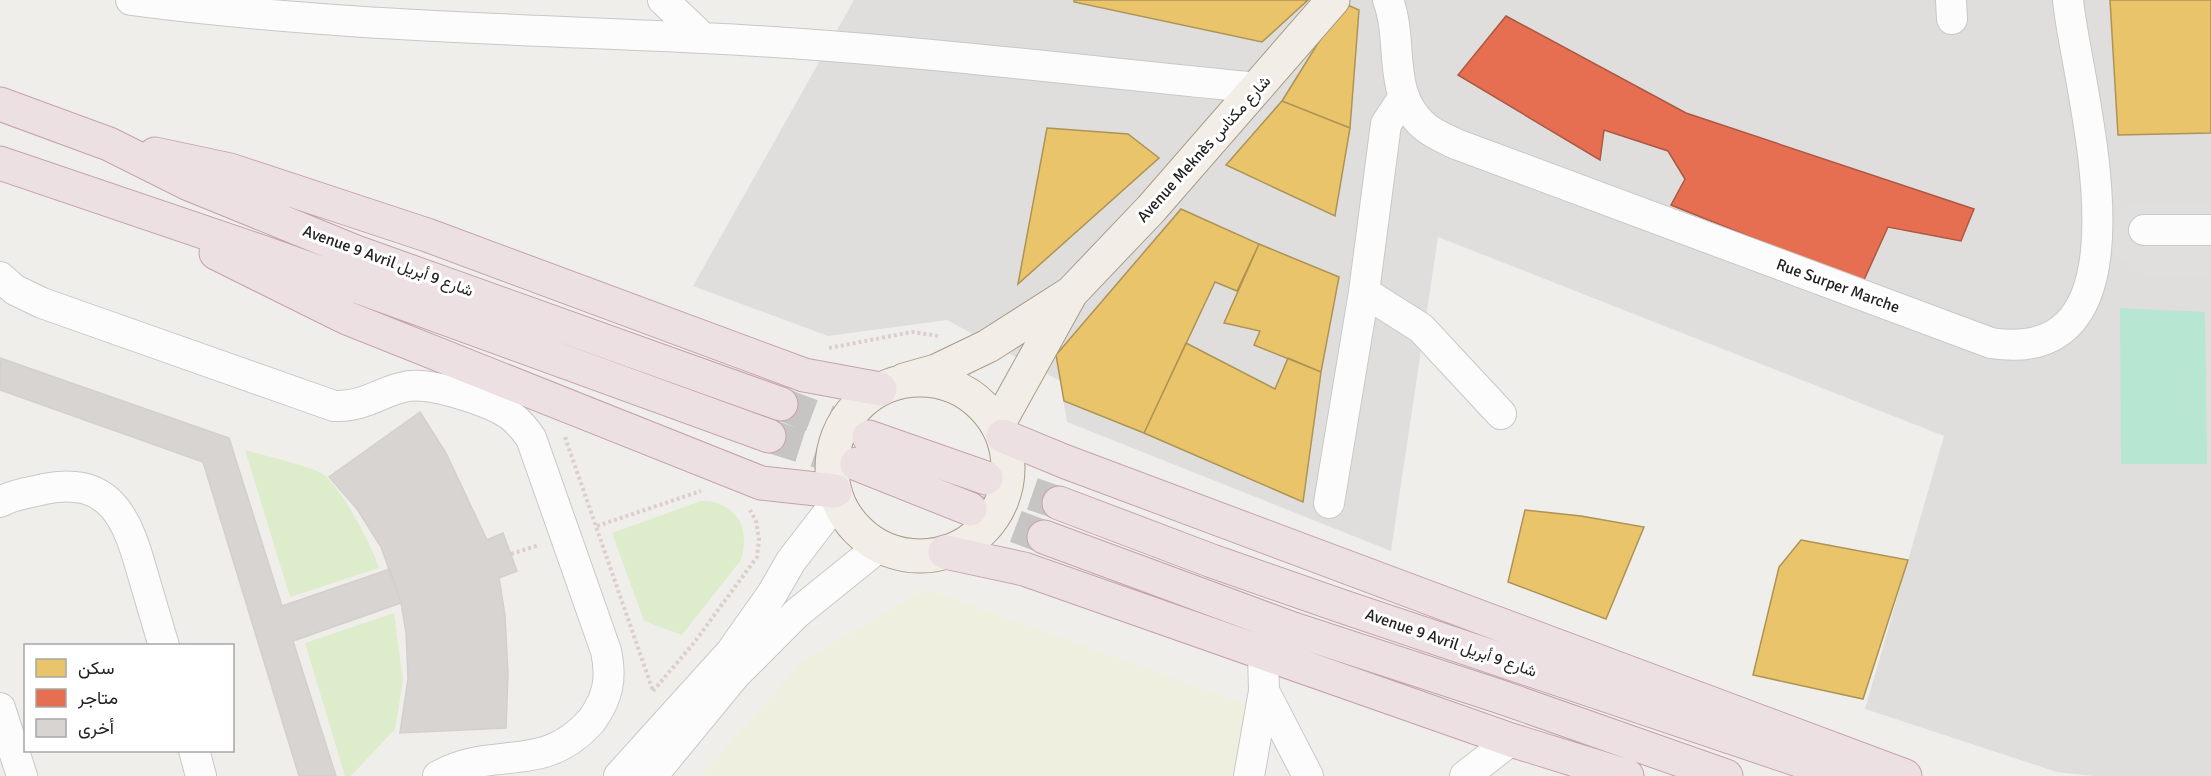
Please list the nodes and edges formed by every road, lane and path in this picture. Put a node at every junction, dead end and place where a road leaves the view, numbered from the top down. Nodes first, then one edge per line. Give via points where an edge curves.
1 (131, 0) edge
2 (663, 0) edge
3 (1333, 0) edge
4 (2068, 0) edge
5 (235, 5) edge
6 (1392, 5) edge
7 (703, 38) junction
8 (1258, 88) junction
9 (1403, 98) junction
10 (0, 104) edge
11 (109, 144) junction
12 (0, 163) edge
13 (123, 205) junction
14 (2144, 230) dead end
15 (2211, 230) edge
16 (0, 277) edge
17 (1364, 292) junction
18 (1071, 293) junction
19 (945, 337) dead end
20 (818, 347) dead end
21 (892, 385) junction
22 (781, 404) tunnel mouth
23 (1501, 414) dead end
24 (1000, 430) junction
25 (769, 436) tunnel mouth
26 (575, 440) dead end
27 (986, 478) tunnel mouth
28 (702, 490) dead end
29 (836, 495) junction
30 (0, 502) edge
31 (1059, 503) tunnel mouth
32 (1329, 503) dead end
33 (748, 507) dead end
34 (970, 509) tunnel mouth
35 (597, 526) junction
36 (1044, 537) tunnel mouth
37 (880, 546) junction
38 (945, 552) junction
39 (164, 644) edge
40 (1263, 653) junction
41 (1264, 691) junction
42 (0, 708) edge
43 (1511, 740) junction
44 (195, 752) edge
45 (22, 776) edge
46 (201, 776) edge
47 (438, 776) edge
48 (620, 776) edge
49 (652, 776) edge
50 (1249, 776) edge
51 (1308, 776) edge
52 (1465, 776) edge
53 (1627, 776) edge
54 (1726, 776) edge
55 (1846, 776) edge
56 (1905, 776) edge

1 - 5 street
2 - 7 street
3 - 8 main road, Avenue Meknès شارع مكناس
4 - 9 street, Rue Surper Marche via 2088,105 2096,177 2095,252 2082,304 2052,337 2033,344 1991,343 1456,144 1426,128
5 - 7 street via 531,31
6 - 9 street, Rue Surper Marche
7 - 8 street
8 - 18 main road, Avenue Meknès شارع مكناس
9 - 17 street via 1386,124
10 - 11 highway, Avenue 9 Avril شارع 9 أبريل
11 - 21 highway via 230,170 427,235 804,375
11 - 22 highway, Avenue 9 Avril شارع 9 أبريل via 189,184 356,252
12 - 13 highway, Avenue 9 Avril شارع 9 أبريل
13 - 25 highway, Avenue 9 Avril شارع 9 أبريل
13 - 29 highway via 289,291 409,344 761,483
14 - 15 street
16 - 47 street via 15,290 42,303 334,406 353,406 407,386 426,386 486,404 523,425 531,438 606,651 611,671 609,689 603,705 579,737 557,754 535,760 469,765
17 - 23 street via 1421,328
17 - 32 street
18 - 21 main road, Avenue Meknès شارع مكناس via 988,346 936,371
18 - 24 main road, Avenue Meknès شارع مكناس
19 - 20 path via 912,332 856,344
21 - 24 main road via 956,387 980,403
21 - 29 main road via 862,401 840,428 831,462
24 - 38 main road via 1008,457 1008,476 997,510 973,538
24 - 56 highway
26 - 35 path via 565,436
27 - 34 highway via 863,450
28 - 35 path
29 - 37 main road via 848,519
29 - 48 street via 731,652
30 - 39 street via 72,486 111,503 129,528
31 - 55 highway, Avenue 9 Avril شارع 9 أبريل via 1341,606
33 - 35 path via 756,521 757,557 653,691
36 - 54 highway via 1293,629
37 - 38 main road via 901,554
37 - 49 street via 797,613 735,675
38 - 40 highway via 1024,569
40 - 41 street
40 - 43 highway
41 - 50 street
41 - 51 street
42 - 45 street
43 - 52 street
43 - 53 highway
44 - 46 street

